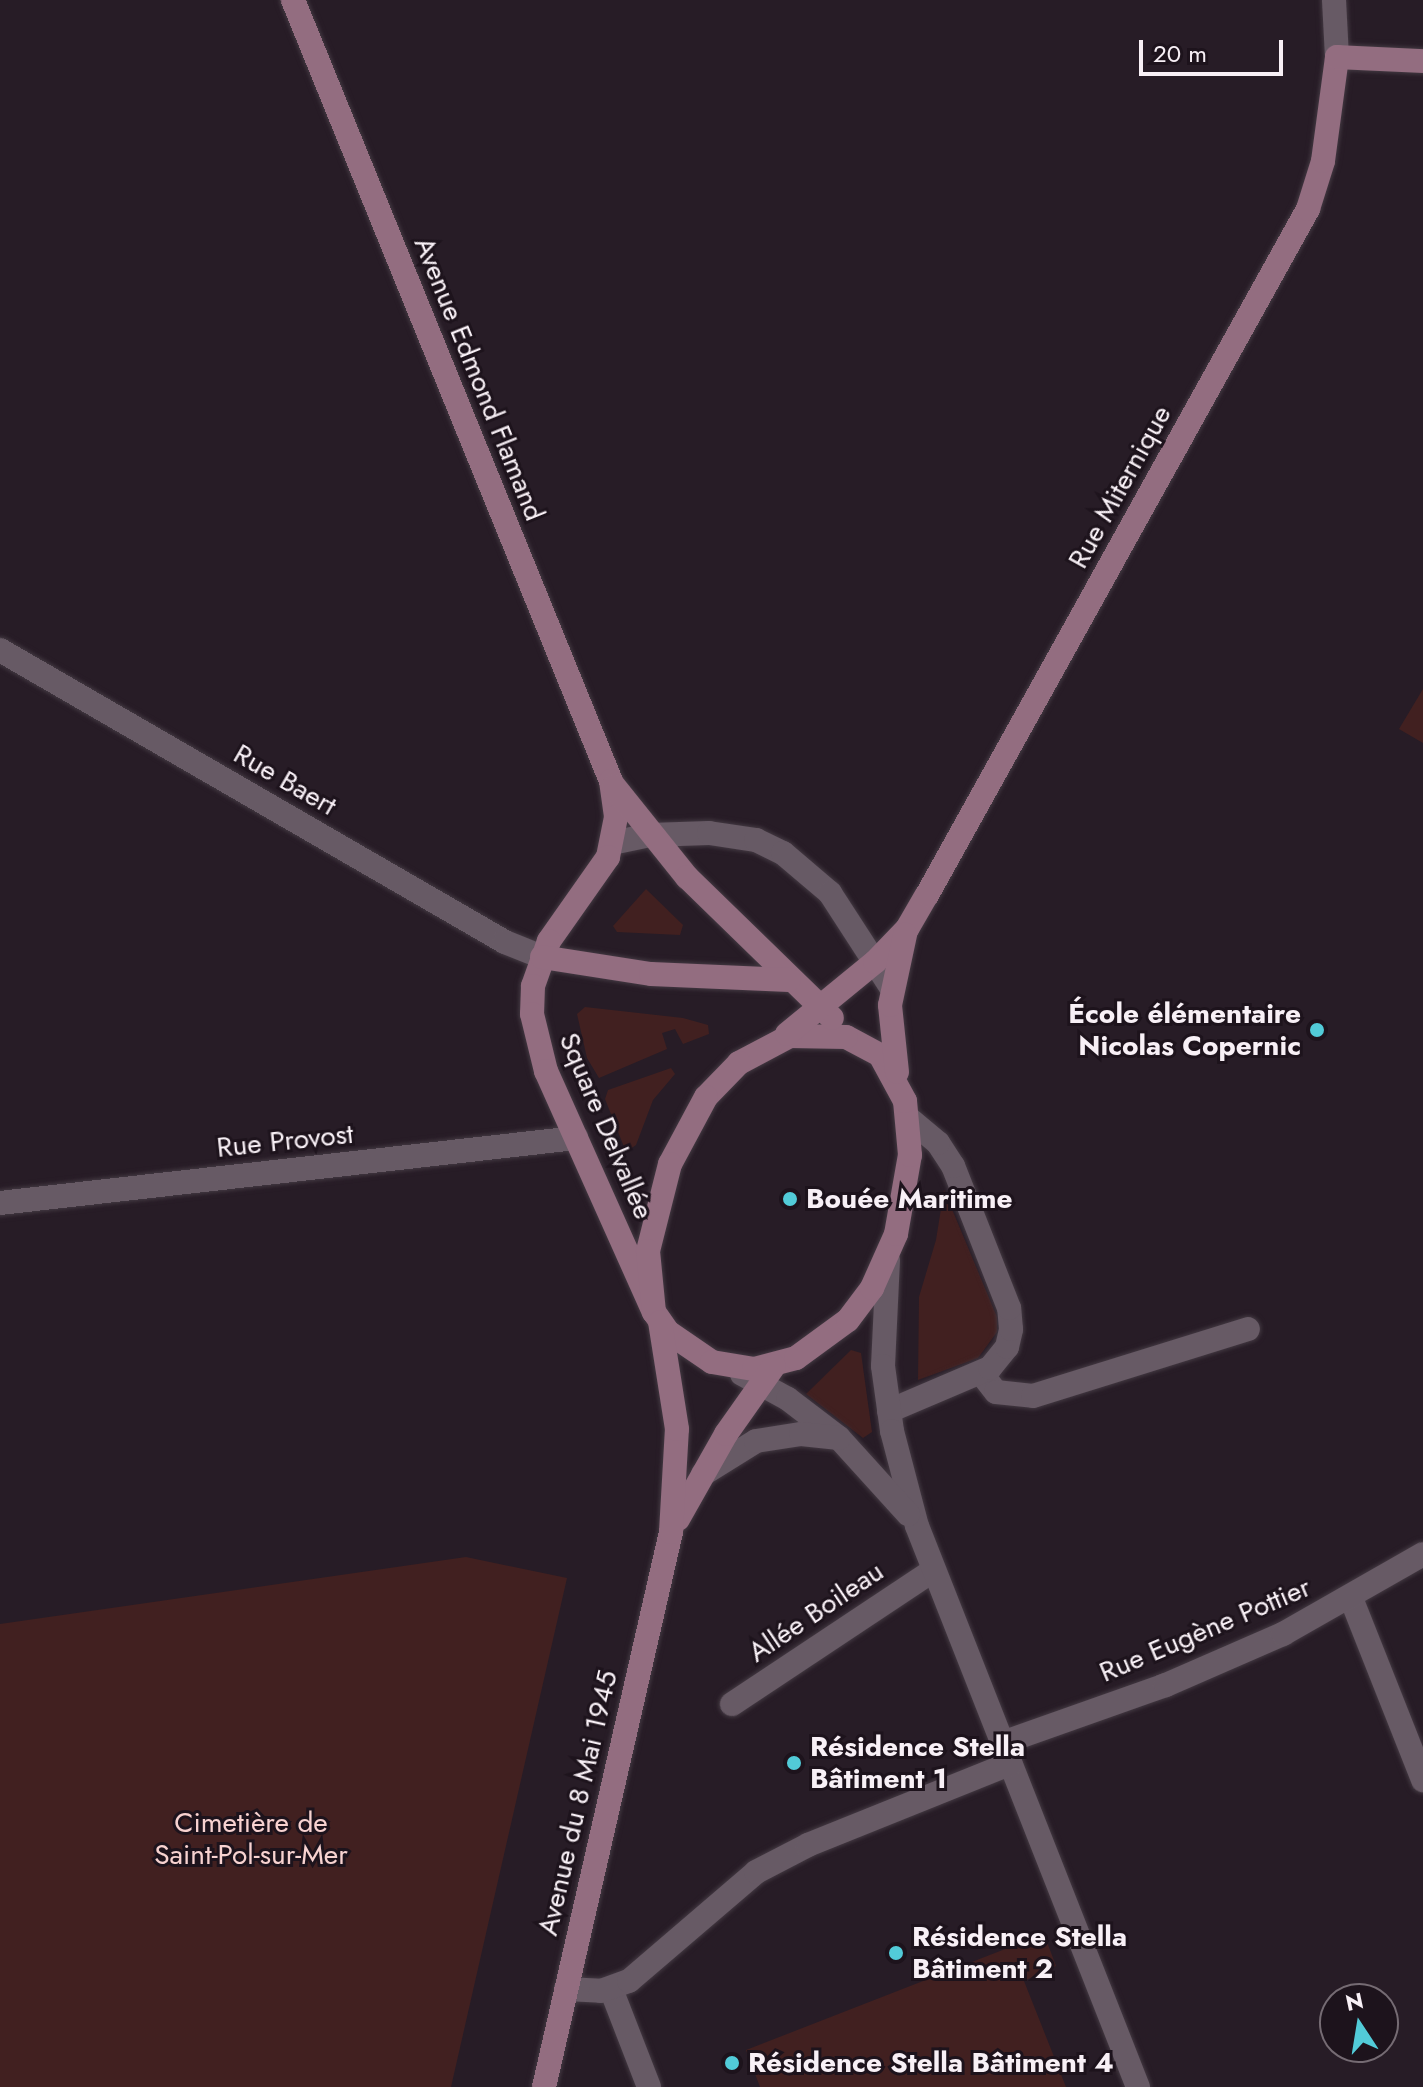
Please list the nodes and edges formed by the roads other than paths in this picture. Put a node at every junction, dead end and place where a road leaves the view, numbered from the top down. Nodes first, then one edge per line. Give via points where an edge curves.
1 (293, 0) edge
2 (1334, 0) edge
3 (1337, 57) junction
4 (1423, 61) edge
5 (0, 650) edge
6 (611, 781) junction
7 (650, 835) junction
8 (612, 843) junction
9 (907, 929) junction
10 (542, 957) junction
11 (875, 962) junction
12 (789, 980) junction
13 (892, 989) junction
14 (821, 1009) junction
15 (859, 1041) junction
16 (775, 1042) junction
17 (899, 1084) junction
18 (908, 1118) junction
19 (576, 1138) junction
20 (0, 1203) edge
21 (889, 1253) junction
22 (657, 1317) junction
23 (1248, 1329) dead end
24 (981, 1373) junction
25 (768, 1375) junction
26 (889, 1411) junction
27 (839, 1438) junction
28 (701, 1475) junction
29 (917, 1526) junction
30 (671, 1532) junction
31 (1423, 1554) edge
32 (934, 1570) junction
33 (1351, 1598) junction
34 (732, 1704) dead end
35 (1006, 1753) junction
36 (1423, 1780) edge
37 (566, 1989) junction
38 (611, 1989) junction
39 (544, 2087) edge
40 (649, 2087) edge
41 (1138, 2087) edge

1 - 6 street, Avenue Edmond Flamand
2 - 3 street
3 - 4 street
3 - 9 street, Rue Miternique via 1326,149 1308,209
5 - 10 street, Rue Baert via 492,935
6 - 7 street
6 - 8 street, Square Delvallée
7 - 8 street
7 - 11 street via 742,837 783,853 830,893
7 - 12 street
8 - 10 street, Square Delvallée via 604,867 556,929
9 - 11 street, Square Delvallée
9 - 13 street
10 - 12 street via 651,974
10 - 19 street, Square Delvallée via 533,986 533,1029
11 - 13 street
11 - 14 street, Square Delvallée
12 - 14 street
13 - 17 street via 890,1023
14 - 15 street
14 - 16 street, Square Delvallée
15 - 16 street, Square Delvallée via 817,1033
15 - 17 street via 880,1055
16 - 22 street, Square Delvallée via 749,1055 716,1085 670,1164 648,1251 647,1286
17 - 18 street
18 - 21 street via 908,1175
18 - 24 street via 938,1143 953,1166 1009,1308 1007,1347
19 - 20 street, Rue Provost
19 - 22 street, Square Delvallée
21 - 25 street via 848,1320
21 - 26 street via 881,1323
22 - 25 street, Square Delvallée via 688,1349 725,1366
22 - 30 street, Square Delvallée via 677,1429
23 - 24 street via 1033,1396 996,1392
24 - 26 street
25 - 27 street, Square Delvallée
25 - 28 street
26 - 29 street
27 - 28 street via 801,1434 764,1439 730,1453
27 - 29 street, Square Delvallée via 883,1481
28 - 30 street
29 - 32 street
30 - 37 street, Avenue du 8 Mai 1945
31 - 33 street, Rue Eugène Pottier
32 - 34 street, Allée Boileau
32 - 35 street
33 - 35 street, Rue Eugène Pottier via 1203,1669
33 - 36 street
35 - 38 street, Rue Eugène Pottier via 756,1872 638,1975
35 - 41 street
37 - 38 street
37 - 39 street, Avenue du 8 Mai 1945
38 - 40 street

